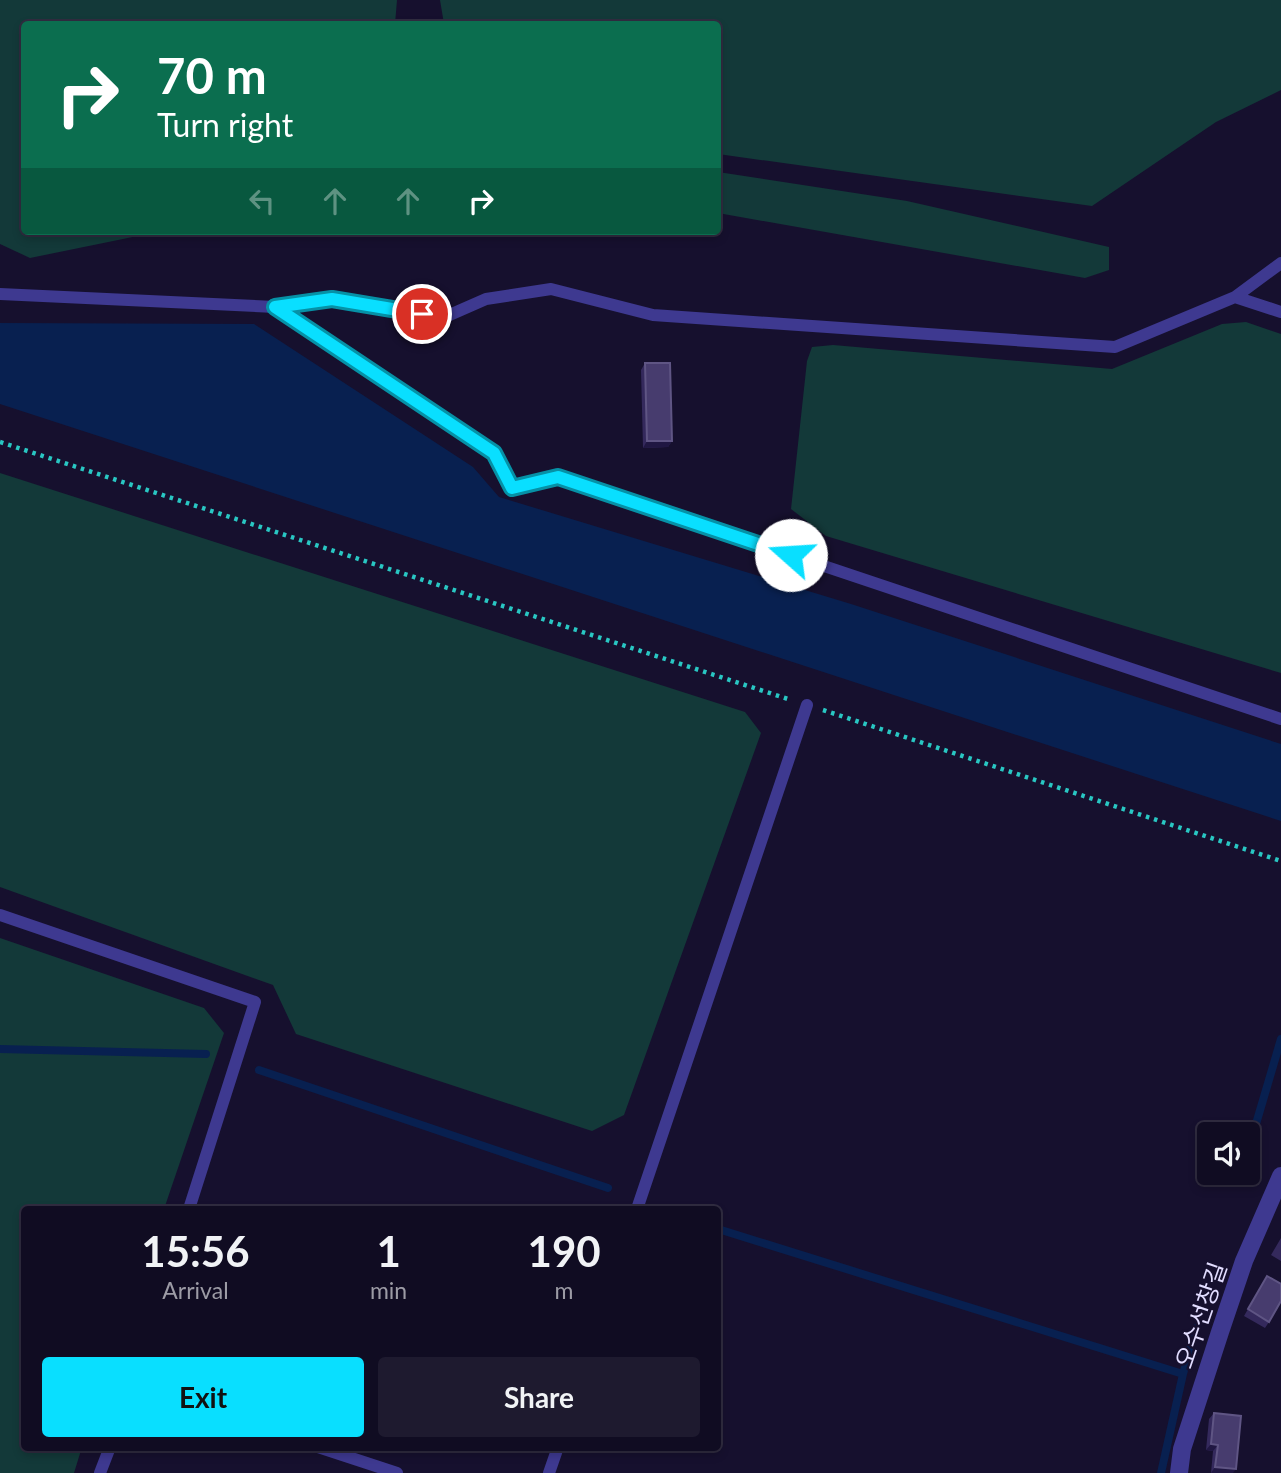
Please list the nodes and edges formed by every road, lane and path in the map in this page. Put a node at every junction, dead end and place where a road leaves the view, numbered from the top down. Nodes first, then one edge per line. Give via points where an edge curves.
1 (1281, 263) edge
2 (0, 294) edge
3 (1236, 297) junction
4 (275, 307) junction
5 (1281, 312) edge
6 (0, 442) edge
7 (807, 705) junction
8 (1281, 719) edge
9 (1281, 860) edge
10 (0, 915) edge
11 (1281, 1176) edge
12 (190, 1206) edge
13 (638, 1206) edge
14 (108, 1451) edge
15 (330, 1451) edge
16 (557, 1451) edge
17 (100, 1473) edge
18 (397, 1473) edge
19 (549, 1473) edge
20 (1179, 1473) edge

1 - 3 lane
2 - 4 lane
3 - 4 lane via 1115,347 653,315 551,289 486,299 445,317 332,299
3 - 5 lane
4 - 8 lane via 494,453 512,488 558,477
6 - 7 path
7 - 9 path
7 - 13 lane
10 - 12 lane via 255,1002
11 - 20 street, 오수선창길 via 1244,1261 1182,1449
14 - 17 lane
15 - 18 lane
16 - 19 lane

